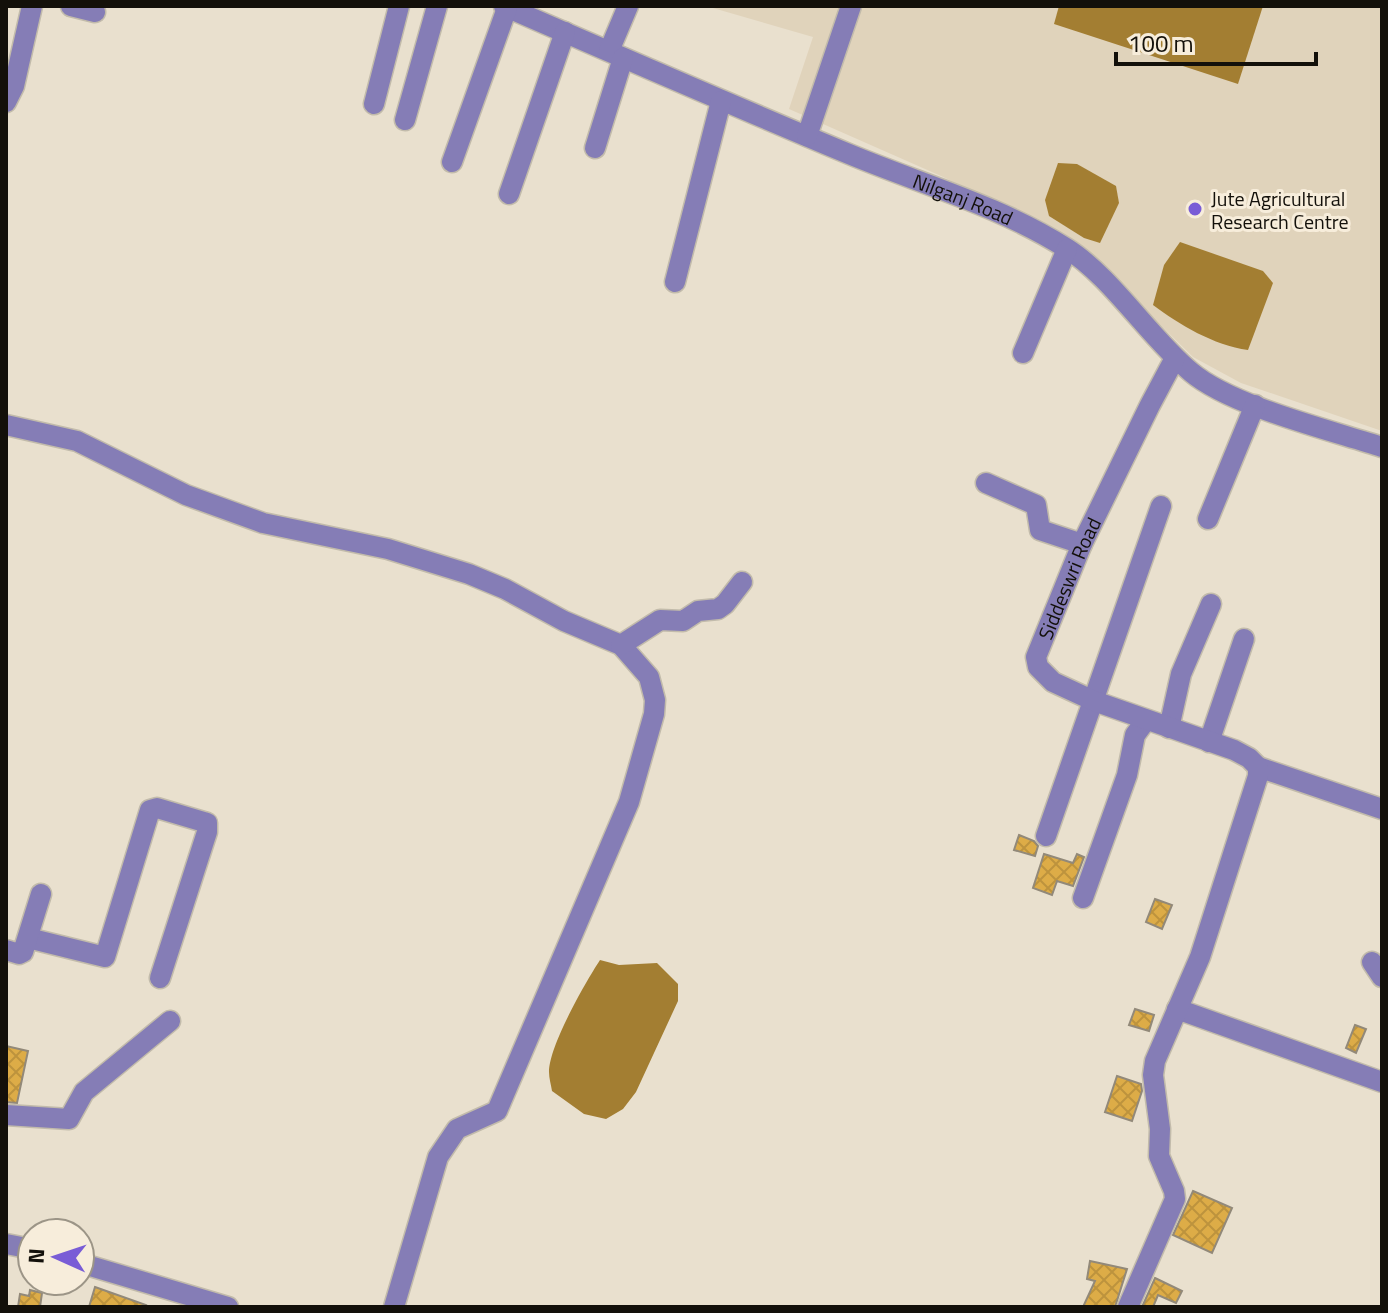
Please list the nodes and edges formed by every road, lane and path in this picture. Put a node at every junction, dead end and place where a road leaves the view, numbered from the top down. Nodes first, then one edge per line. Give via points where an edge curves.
1 (32, 6) edge
2 (71, 6) edge
3 (399, 6) edge
4 (437, 6) edge
5 (628, 6) edge
6 (851, 6) edge
7 (513, 8) edge
8 (95, 12) dead end
9 (565, 32) junction
10 (616, 55) junction
11 (721, 101) junction
12 (6, 102) edge
13 (374, 104) dead end
14 (405, 120) dead end
15 (807, 136) junction
16 (595, 148) dead end
17 (452, 162) dead end
18 (509, 194) dead end
19 (1067, 249) junction
20 (675, 282) dead end
21 (1023, 353) dead end
22 (1175, 358) junction
23 (1255, 405) junction
24 (6, 425) edge
25 (1382, 447) edge
26 (986, 483) dead end
27 (1161, 506) dead end
28 (1208, 519) dead end
29 (1082, 544) junction
30 (742, 582) dead end
31 (1211, 604) dead end
32 (1244, 639) dead end
33 (621, 645) junction
34 (1094, 701) junction
35 (1146, 720) junction
36 (1169, 728) junction
37 (1209, 742) junction
38 (1258, 767) junction
39 (1382, 809) edge
40 (1046, 836) dead end
41 (41, 894) dead end
42 (1083, 898) dead end
43 (28, 938) junction
44 (6, 950) edge
45 (160, 978) dead end
46 (1177, 1009) junction
47 (170, 1021) dead end
48 (1382, 1082) edge
49 (6, 1115) edge
50 (96, 1268) edge
51 (228, 1307) edge
52 (394, 1307) edge
53 (1128, 1307) edge

1 - 12 street
2 - 8 street
3 - 13 street
4 - 14 street
5 - 10 street
6 - 15 street
7 - 9 street, Nilganj Road
7 - 17 street
9 - 10 street, Nilganj Road
9 - 18 street
10 - 11 street, Nilganj Road
10 - 16 street
11 - 15 street, Nilganj Road
11 - 20 street
15 - 19 street, Nilganj Road via 992,211
19 - 21 street
19 - 22 street, Nilganj Road
22 - 23 street, Nilganj Road via 1221,391
22 - 29 street, Siddeswri Road
23 - 25 street, Nilganj Road
23 - 28 street
24 - 33 street via 77,441 186,495 263,523 369,545 469,574
26 - 29 street via 1036,505 1040,530
27 - 34 street
29 - 34 street, Siddeswri Road via 1036,657 1044,676
30 - 33 street via 718,609 698,611 686,620 660,620
31 - 36 street via 1181,674
32 - 37 street
33 - 52 street via 649,677 655,700 629,802 497,1111 457,1129 438,1157
34 - 35 street, Siddeswri Road
34 - 40 street
35 - 36 street, Siddeswri Road
35 - 42 street via 1135,735 1127,775
36 - 37 street, Siddeswri Road
37 - 38 street, Siddeswri Road via 1242,754
38 - 39 street, Siddeswri Road
38 - 46 street via 1200,957
41 - 43 street
43 - 44 street via 23,952
43 - 45 street via 105,957 150,810 204,822 207,832
46 - 48 street
46 - 53 street via 1153,1075 1159,1156 1175,1199
47 - 49 street via 84,1092 69,1119
50 - 51 street

